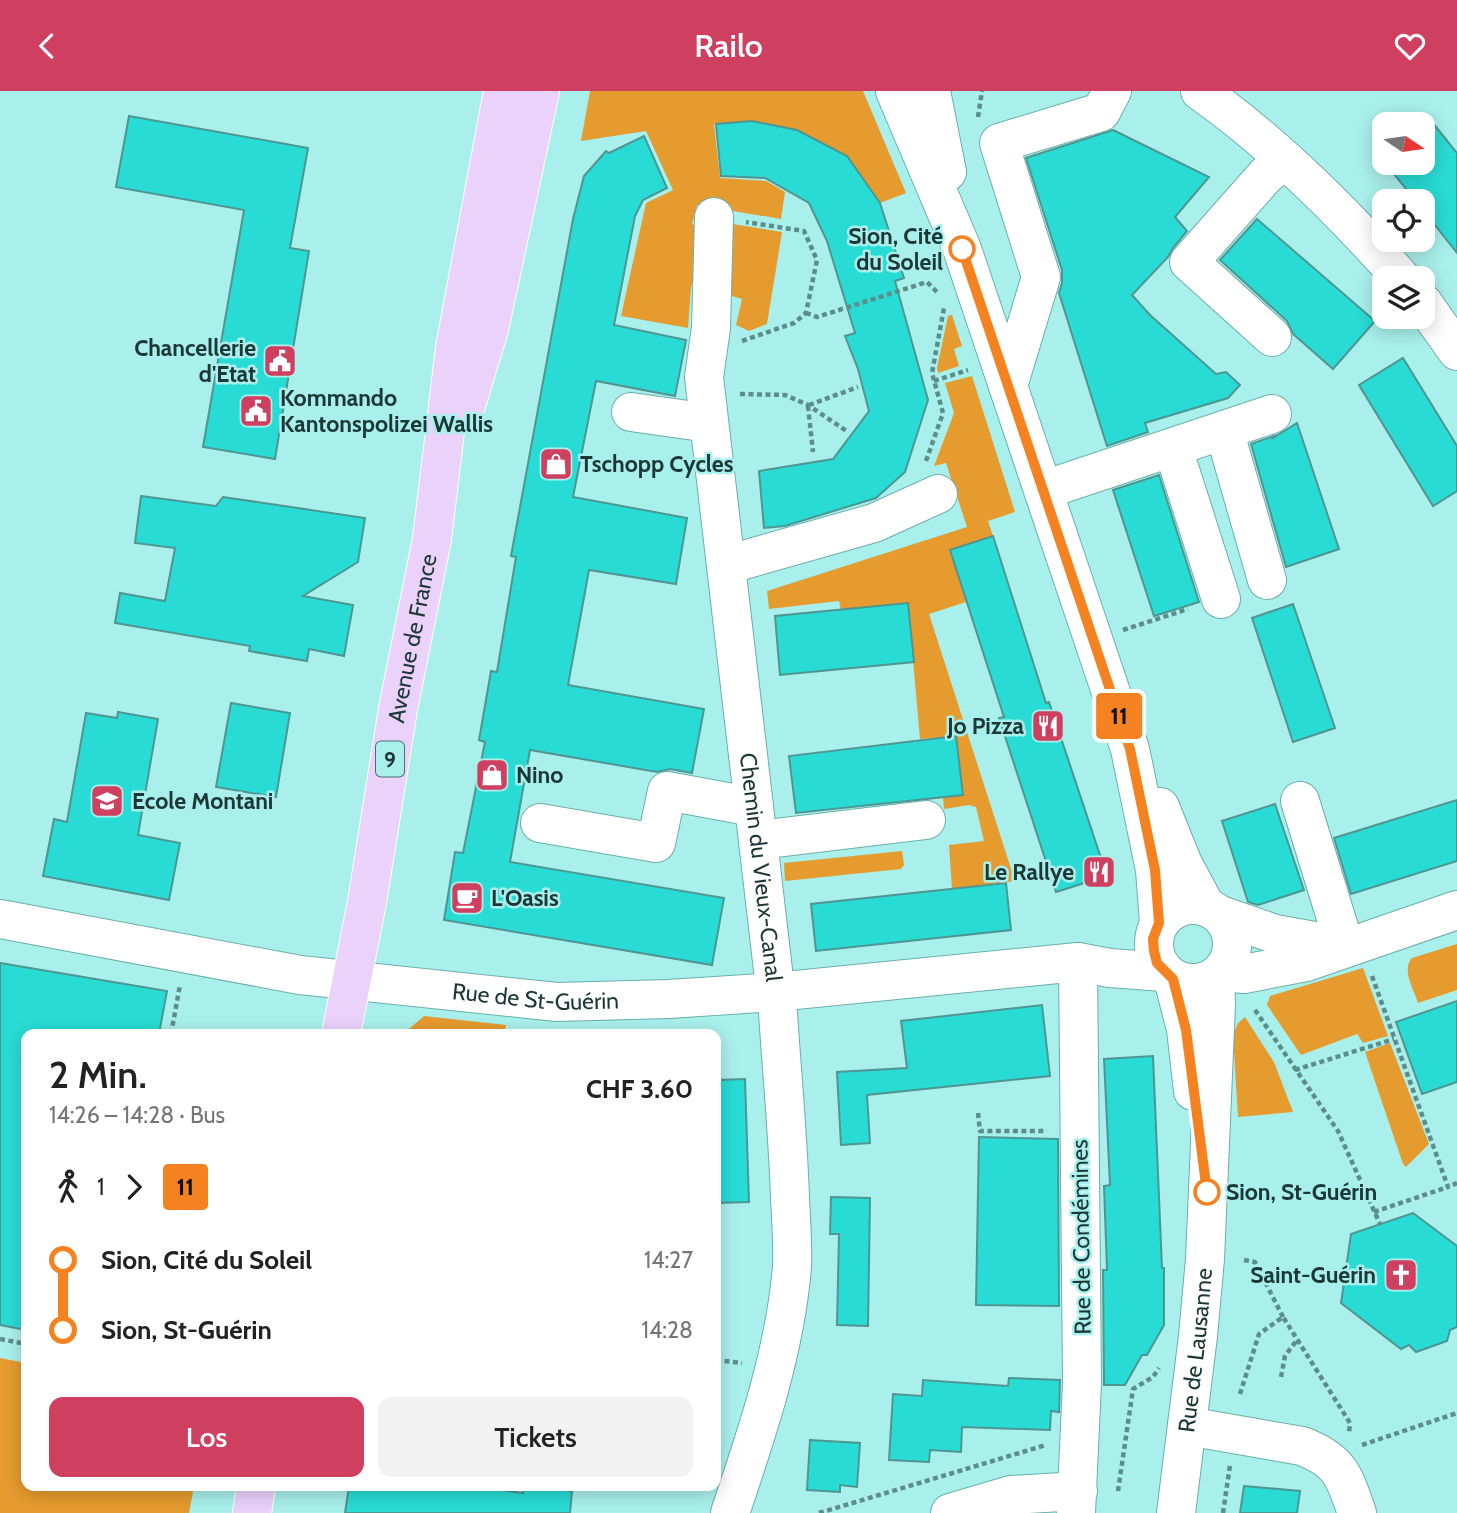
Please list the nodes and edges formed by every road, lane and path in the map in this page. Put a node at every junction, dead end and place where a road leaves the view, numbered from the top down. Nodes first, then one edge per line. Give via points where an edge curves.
1 (503, 91) edge
2 (540, 91) edge
3 (895, 91) edge
4 (931, 91) edge
5 (1112, 91) edge
6 (1200, 91) edge
7 (1283, 160) junction
8 (714, 217) dead end
9 (779, 227) dead end
10 (962, 249) junction
11 (1390, 266) edge
12 (806, 313) junction
13 (1435, 320) edge
14 (1272, 337) dead end
15 (1457, 351) edge
16 (707, 353) junction
17 (993, 376) junction
18 (934, 381) junction
19 (858, 387) dead end
20 (808, 405) junction
21 (631, 412) dead end
22 (1272, 414) dead end
23 (1229, 420) junction
24 (709, 423) junction
25 (848, 432) dead end
26 (1172, 448) junction
27 (813, 452) dead end
28 (1042, 484) junction
29 (439, 491) junction
30 (930, 498) joint
31 (726, 565) junction
32 (1267, 580) dead end
33 (1221, 599) joint
34 (1119, 632) dead end
35 (1130, 749) junction
36 (1300, 801) dead end
37 (926, 820) dead end
38 (540, 823) dead end
39 (756, 823) junction
40 (1457, 910) edge
41 (1213, 911) junction
42 (0, 919) edge
43 (1158, 925) junction
44 (1353, 944) junction
45 (1078, 962) junction
46 (182, 973) dead end
47 (1227, 974) junction
48 (1169, 975) junction
49 (352, 979) junction
50 (775, 992) junction
51 (1255, 1010) dead end
52 (172, 1029) edge
53 (342, 1029) edge
54 (1394, 1039) junction
55 (1295, 1070) junction
56 (978, 1114) dead end
57 (1035, 1131) dead end
58 (1457, 1183) edge
59 (1207, 1186) junction
60 (1448, 1187) junction
61 (1374, 1212) junction
62 (1380, 1224) dead end
63 (1244, 1260) dead end
64 (1283, 1317) junction
65 (0, 1339) edge
66 (1297, 1340) junction
67 (21, 1343) edge
68 (1160, 1367) dead end
69 (1281, 1377) dead end
70 (1240, 1394) dead end
71 (1457, 1413) edge
72 (1187, 1426) junction
73 (1080, 1439) junction
74 (1228, 1454) dead end
75 (1345, 1463) junction
76 (255, 1491) edge
77 (1118, 1491) dead end
78 (1077, 1502) edge
79 (251, 1513) edge
80 (730, 1513) edge
81 (819, 1513) edge
82 (950, 1513) edge
83 (1176, 1513) edge
84 (1223, 1513) edge
85 (1357, 1513) edge

1 - 29 main road, Avenue de France / 9 via 455,348
2 - 29 main road, Avenue de France / 9 via 489,329
3 - 10 street
4 - 10 street
5 - 17 street via 1101,113 999,142 1041,277
6 - 7 street via 1235,115
7 - 11 street via 1348,218
7 - 14 street via 1189,262
8 - 16 street, Chemin du Vieux-Canal
9 - 12 path via 804,231 817,260
10 - 17 street
12 - 16 path via 794,324
12 - 18 path via 817,317 927,282 945,300
13 - 15 street
16 - 24 street, Chemin du Vieux-Canal via 704,377
17 - 18 path
17 - 28 street
18 - 30 path via 943,413 923,469
19 - 20 path
20 - 24 path via 785,395 740,394
20 - 25 path
20 - 27 path
21 - 24 street
22 - 23 street
23 - 26 street
23 - 28 street via 1191,427
23 - 32 street
24 - 31 street, Chemin du Vieux-Canal
26 - 28 street
26 - 33 street
28 - 35 street
29 - 49 main road, Avenue de France / 9
30 - 31 street via 874,523
31 - 39 street, Chemin du Vieux-Canal
33 - 34 path
35 - 41 street via 1183,864
35 - 43 street via 1155,870
36 - 44 street
37 - 39 street
38 - 39 street via 656,843 667,791
39 - 50 street, Chemin du Vieux-Canal
40 - 44 street
41 - 43 street via 1193,905 1180,907
41 - 44 street via 1275,934
41 - 47 street via 1226,923 1233,943
42 - 49 street, Rue de St-Guérin via 300,975
43 - 45 street, Rue de St-Guérin via 1104,946
43 - 48 street via 1154,951 1157,963
44 - 47 street via 1306,961
44 - 54 path
45 - 48 street, Rue de St-Guérin
45 - 50 street, Rue de St-Guérin
45 - 73 street, Rue de Condémines
46 - 52 path
47 - 48 street via 1194,984
47 - 59 street, Rue de Lausanne via 1232,987 1216,1016
48 - 59 street, Rue de Lausanne via 1186,1030
49 - 50 street, Rue de St-Guérin via 557,1002
49 - 53 main road, Avenue de France / 9
50 - 80 street, Chemin du Vieux-Canal via 786,1104 792,1263 782,1336
51 - 55 path
54 - 55 path
54 - 60 path
55 - 61 path via 1338,1131
56 - 57 path via 980,1131
58 - 60 path
59 - 72 street, Rue de Lausanne via 1205,1259
60 - 61 path
61 - 62 path
63 - 64 path via 1255,1262
64 - 66 path
64 - 70 path via 1259,1334
65 - 67 path
66 - 69 path via 1285,1356
66 - 75 path via 1350,1423
68 - 77 path via 1133,1389
71 - 75 path
72 - 75 street via 1302,1446
72 - 83 street, Rue de Lausanne
73 - 78 street, Rue de Condémines
73 - 81 path via 1033,1447
74 - 84 path via 1230,1473
75 - 85 street
76 - 79 main road
78 - 82 street via 1011,1495

